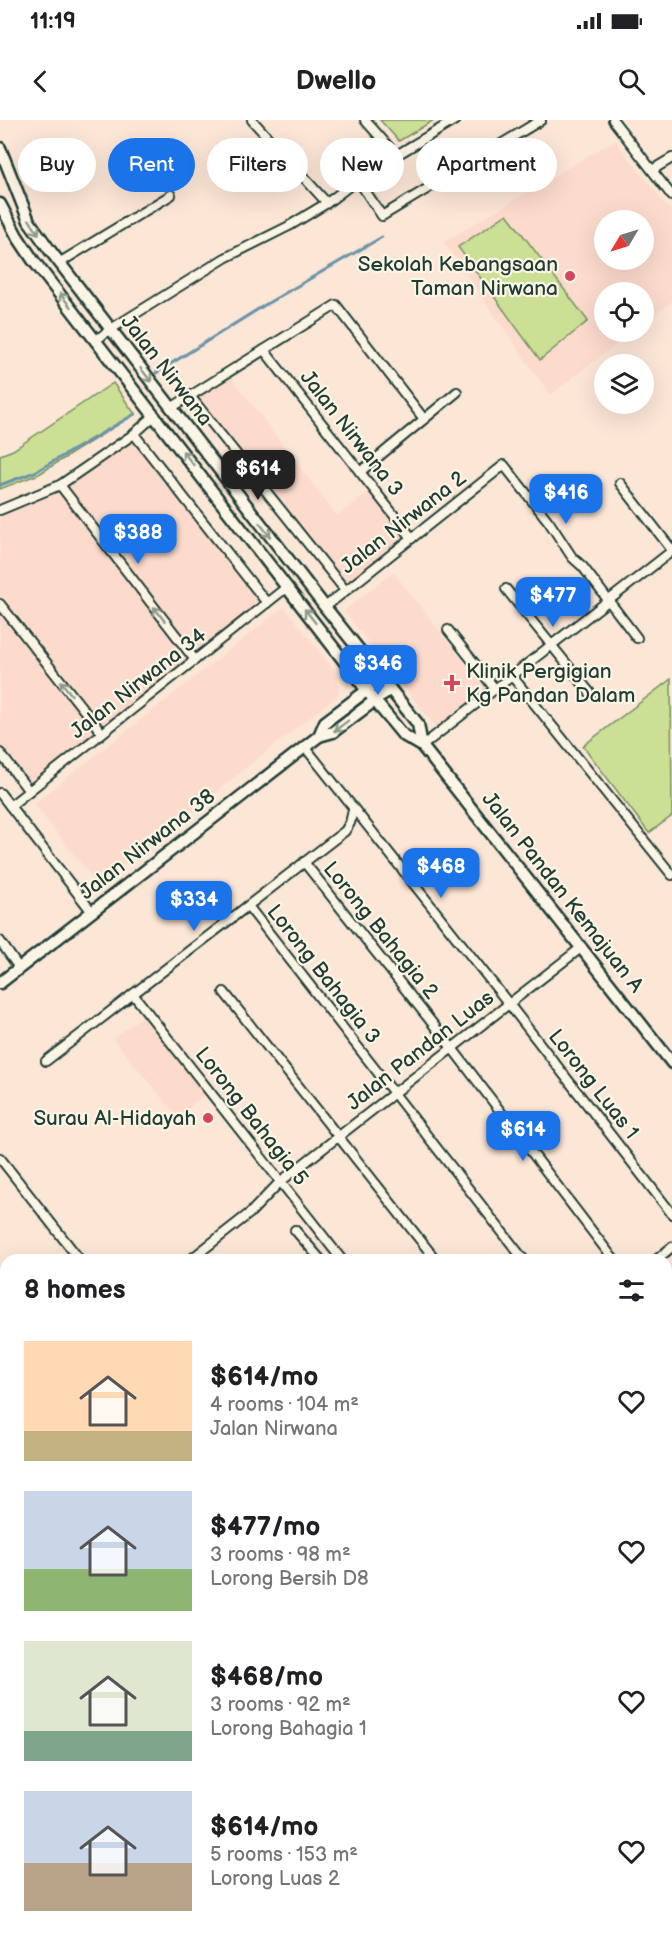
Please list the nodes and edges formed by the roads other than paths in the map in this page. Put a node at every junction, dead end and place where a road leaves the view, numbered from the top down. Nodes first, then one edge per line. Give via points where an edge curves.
1 (252, 120) edge
2 (365, 120) edge
3 (455, 120) edge
4 (541, 120) edge
5 (613, 120) edge
6 (381, 138) edge
7 (0, 148) edge
8 (404, 150) edge
9 (672, 158) edge
10 (652, 170) junction
11 (342, 192) edge
12 (366, 192) edge
13 (171, 195) dead end
14 (672, 195) edge
15 (21, 202) junction
16 (327, 203) junction
17 (2, 207) edge
18 (59, 263) junction
19 (111, 329) junction
20 (96, 340) junction
21 (264, 350) junction
22 (457, 392) dead end
23 (190, 396) junction
24 (171, 408) junction
25 (155, 415) junction
26 (424, 419) junction
27 (134, 434) junction
28 (360, 472) junction
29 (620, 483) dead end
30 (60, 485) junction
31 (0, 510) edge
32 (412, 538) junction
33 (672, 550) edge
34 (287, 587) junction
35 (506, 589) dead end
36 (345, 590) junction
37 (608, 601) junction
38 (267, 603) junction
39 (0, 604) edge
40 (325, 607) junction
41 (448, 630) dead end
42 (637, 638) dead end
43 (552, 645) junction
44 (195, 660) junction
45 (512, 676) junction
46 (357, 678) junction
47 (382, 679) junction
48 (390, 689) junction
49 (495, 689) junction
50 (367, 690) junction
51 (591, 694) dead end
52 (353, 700) junction
53 (375, 701) junction
54 (361, 711) junction
55 (387, 715) junction
56 (102, 734) junction
57 (319, 736) junction
58 (422, 746) junction
59 (305, 747) junction
60 (0, 753) edge
61 (29, 791) junction
62 (0, 793) edge
63 (10, 806) junction
64 (353, 810) junction
65 (304, 862) junction
66 (672, 875) edge
67 (248, 906) junction
68 (92, 912) junction
69 (0, 941) edge
70 (582, 947) junction
71 (20, 968) junction
72 (0, 983) edge
73 (224, 992) dead end
74 (133, 994) junction
75 (509, 1004) junction
76 (452, 1048) junction
77 (668, 1048) edge
78 (46, 1061) dead end
79 (672, 1063) edge
80 (395, 1093) junction
81 (339, 1136) junction
82 (0, 1158) edge
83 (280, 1182) junction
84 (672, 1214) edge
85 (295, 1230) dead end
86 (75, 1254) edge
87 (198, 1254) edge
88 (316, 1254) edge
89 (337, 1254) edge
90 (431, 1254) edge
91 (519, 1254) edge
92 (609, 1254) edge

1 - 16 street
2 - 6 street
3 - 8 street
4 - 12 street via 382,216
5 - 10 street
7 - 15 street, Jalan Nirwana
9 - 10 street
10 - 14 street
11 - 16 street
13 - 18 street
15 - 17 street
15 -> 18 street, Jalan Nirwana via 29,221
16 - 19 street via 225,258
20 -> 17 street, Jalan Nirwana via 33,260
18 - 19 street, Jalan Nirwana
19 - 20 street
19 -> 24 street, Jalan Nirwana
20 - 25 street, Jalan Nirwana
21 - 23 street
21 - 26 street via 336,305
21 - 28 street, Jalan Nirwana 3
22 - 26 street
23 - 24 street
23 - 36 street
24 -> 40 street, Jalan Nirwana
25 - 27 street
34 -> 25 street, Jalan Nirwana
26 - 28 street
27 - 30 street
27 - 38 street
28 - 32 street, Jalan Nirwana 3
29 - 33 street
30 - 31 street
44 -> 30 street
32 - 36 street, Jalan Nirwana 2
32 - 37 street, Jalan Nirwana 2 via 504,465
33 - 37 street
34 - 38 street, Jalan Nirwana 34
46 -> 34 street, Jalan Nirwana
35 - 43 street
36 - 40 street, Jalan Nirwana 2
37 - 42 street
37 - 43 street
38 - 44 street, Jalan Nirwana 34
56 -> 39 street
40 - 47 street, Jalan Nirwana
41 - 49 street
43 - 45 street
43 - 51 street
44 - 56 street, Jalan Nirwana 34
45 - 49 street
45 - 66 street
46 - 50 street, Jalan Nirwana
46 - 52 street
47 - 48 street, Jalan Nirwana
47 - 50 street, Jalan Nirwana 38
48 - 53 street, Jalan Nirwana 38
48 - 58 street, Jalan Pandan Kemajuan A via 418,724
49 - 58 street
50 - 52 street, Jalan Nirwana 38
50 - 53 street, Jalan Nirwana
52 - 57 street, Jalan Nirwana 38 via 325,722
53 - 54 street, Jalan Nirwana 38
53 - 55 street, Jalan Pandan Kemajuan A
54 - 55 street via 378,710
54 -> 57 street, Jalan Nirwana 38 via 333,732
55 - 58 street, Jalan Pandan Kemajuan A via 403,735
56 - 61 street, Jalan Nirwana 34
57 - 59 street, Jalan Nirwana 38
58 - 70 street, Jalan Pandan Kemajuan A
59 - 64 street, Lorong Luas 1
59 - 68 street, Jalan Nirwana 38
60 - 61 street
61 - 63 street, Jalan Nirwana 34
62 - 63 street
63 - 68 street
64 - 65 street via 345,831
64 - 75 street, Lorong Luas 1
65 - 67 street
65 - 76 street, Lorong Bahagia 2
67 - 74 street
67 - 80 street, Lorong Bahagia 3
68 - 71 street, Jalan Nirwana 38
69 - 71 street
70 - 75 street, Jalan Pandan Luas
70 - 77 street, Jalan Pandan Kemajuan A
71 - 72 street, Jalan Nirwana 38
73 - 81 street
74 - 78 street
74 - 83 street, Lorong Bahagia 5
75 - 76 street, Jalan Pandan Luas
75 - 84 street, Lorong Luas 1
76 - 80 street, Jalan Pandan Luas
76 - 92 street, Lorong Bahagia 2
77 - 79 street, Jalan Pandan Kemajuan A
80 - 81 street, Jalan Pandan Luas
80 - 91 street, Lorong Bahagia 3
81 - 83 street, Jalan Pandan Luas
81 - 90 street
82 - 86 street
83 - 87 street, Jalan Pandan Luas via 250,1213
83 - 89 street, Lorong Bahagia 5
85 - 88 street

